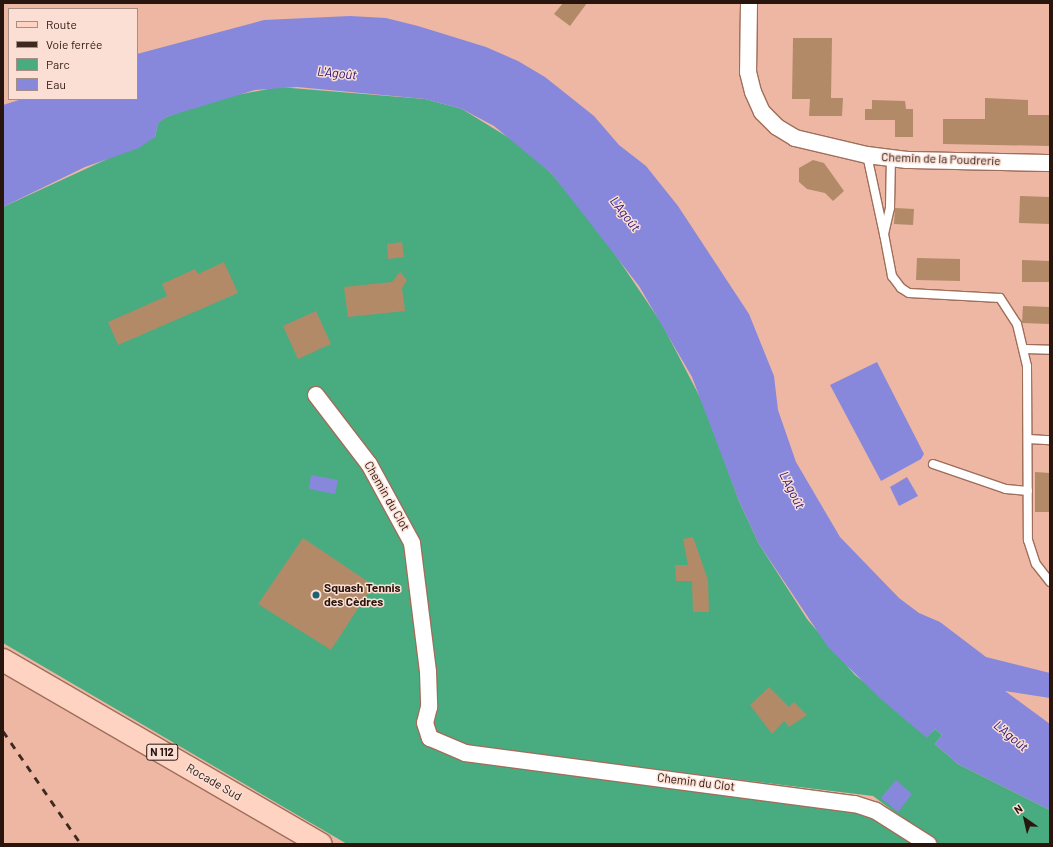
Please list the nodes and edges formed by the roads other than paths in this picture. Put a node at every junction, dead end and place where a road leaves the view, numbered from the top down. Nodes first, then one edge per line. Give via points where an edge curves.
1 (749, 3) edge
2 (867, 155) junction
3 (891, 158) junction
4 (1050, 162) edge
5 (884, 234) junction
6 (1025, 349) junction
7 (1050, 350) edge
8 (316, 396) dead end
9 (1028, 439) junction
10 (1050, 440) edge
11 (933, 464) dead end
12 (1028, 491) junction
13 (1050, 582) edge
14 (3, 660) edge
15 (320, 844) edge
16 (928, 844) edge

1 - 2 street, Chemin de la Poudrerie via 748,72 762,112 777,127 795,138
2 - 3 street, Chemin de la Poudrerie
2 - 5 lane
3 - 4 street, Chemin de la Poudrerie
3 - 5 lane via 890,208
5 - 6 lane via 892,276 901,288 909,293 1000,298 1008,307
6 - 7 lane
6 - 9 lane
8 - 16 street, Chemin du Clot via 369,464 412,543 428,672 429,707 435,731 454,751 843,801 876,810
9 - 10 lane
9 - 12 lane
11 - 12 lane via 1006,489
12 - 13 lane via 1028,540 1036,564
14 - 15 main road, Rocade Sud / N 112

